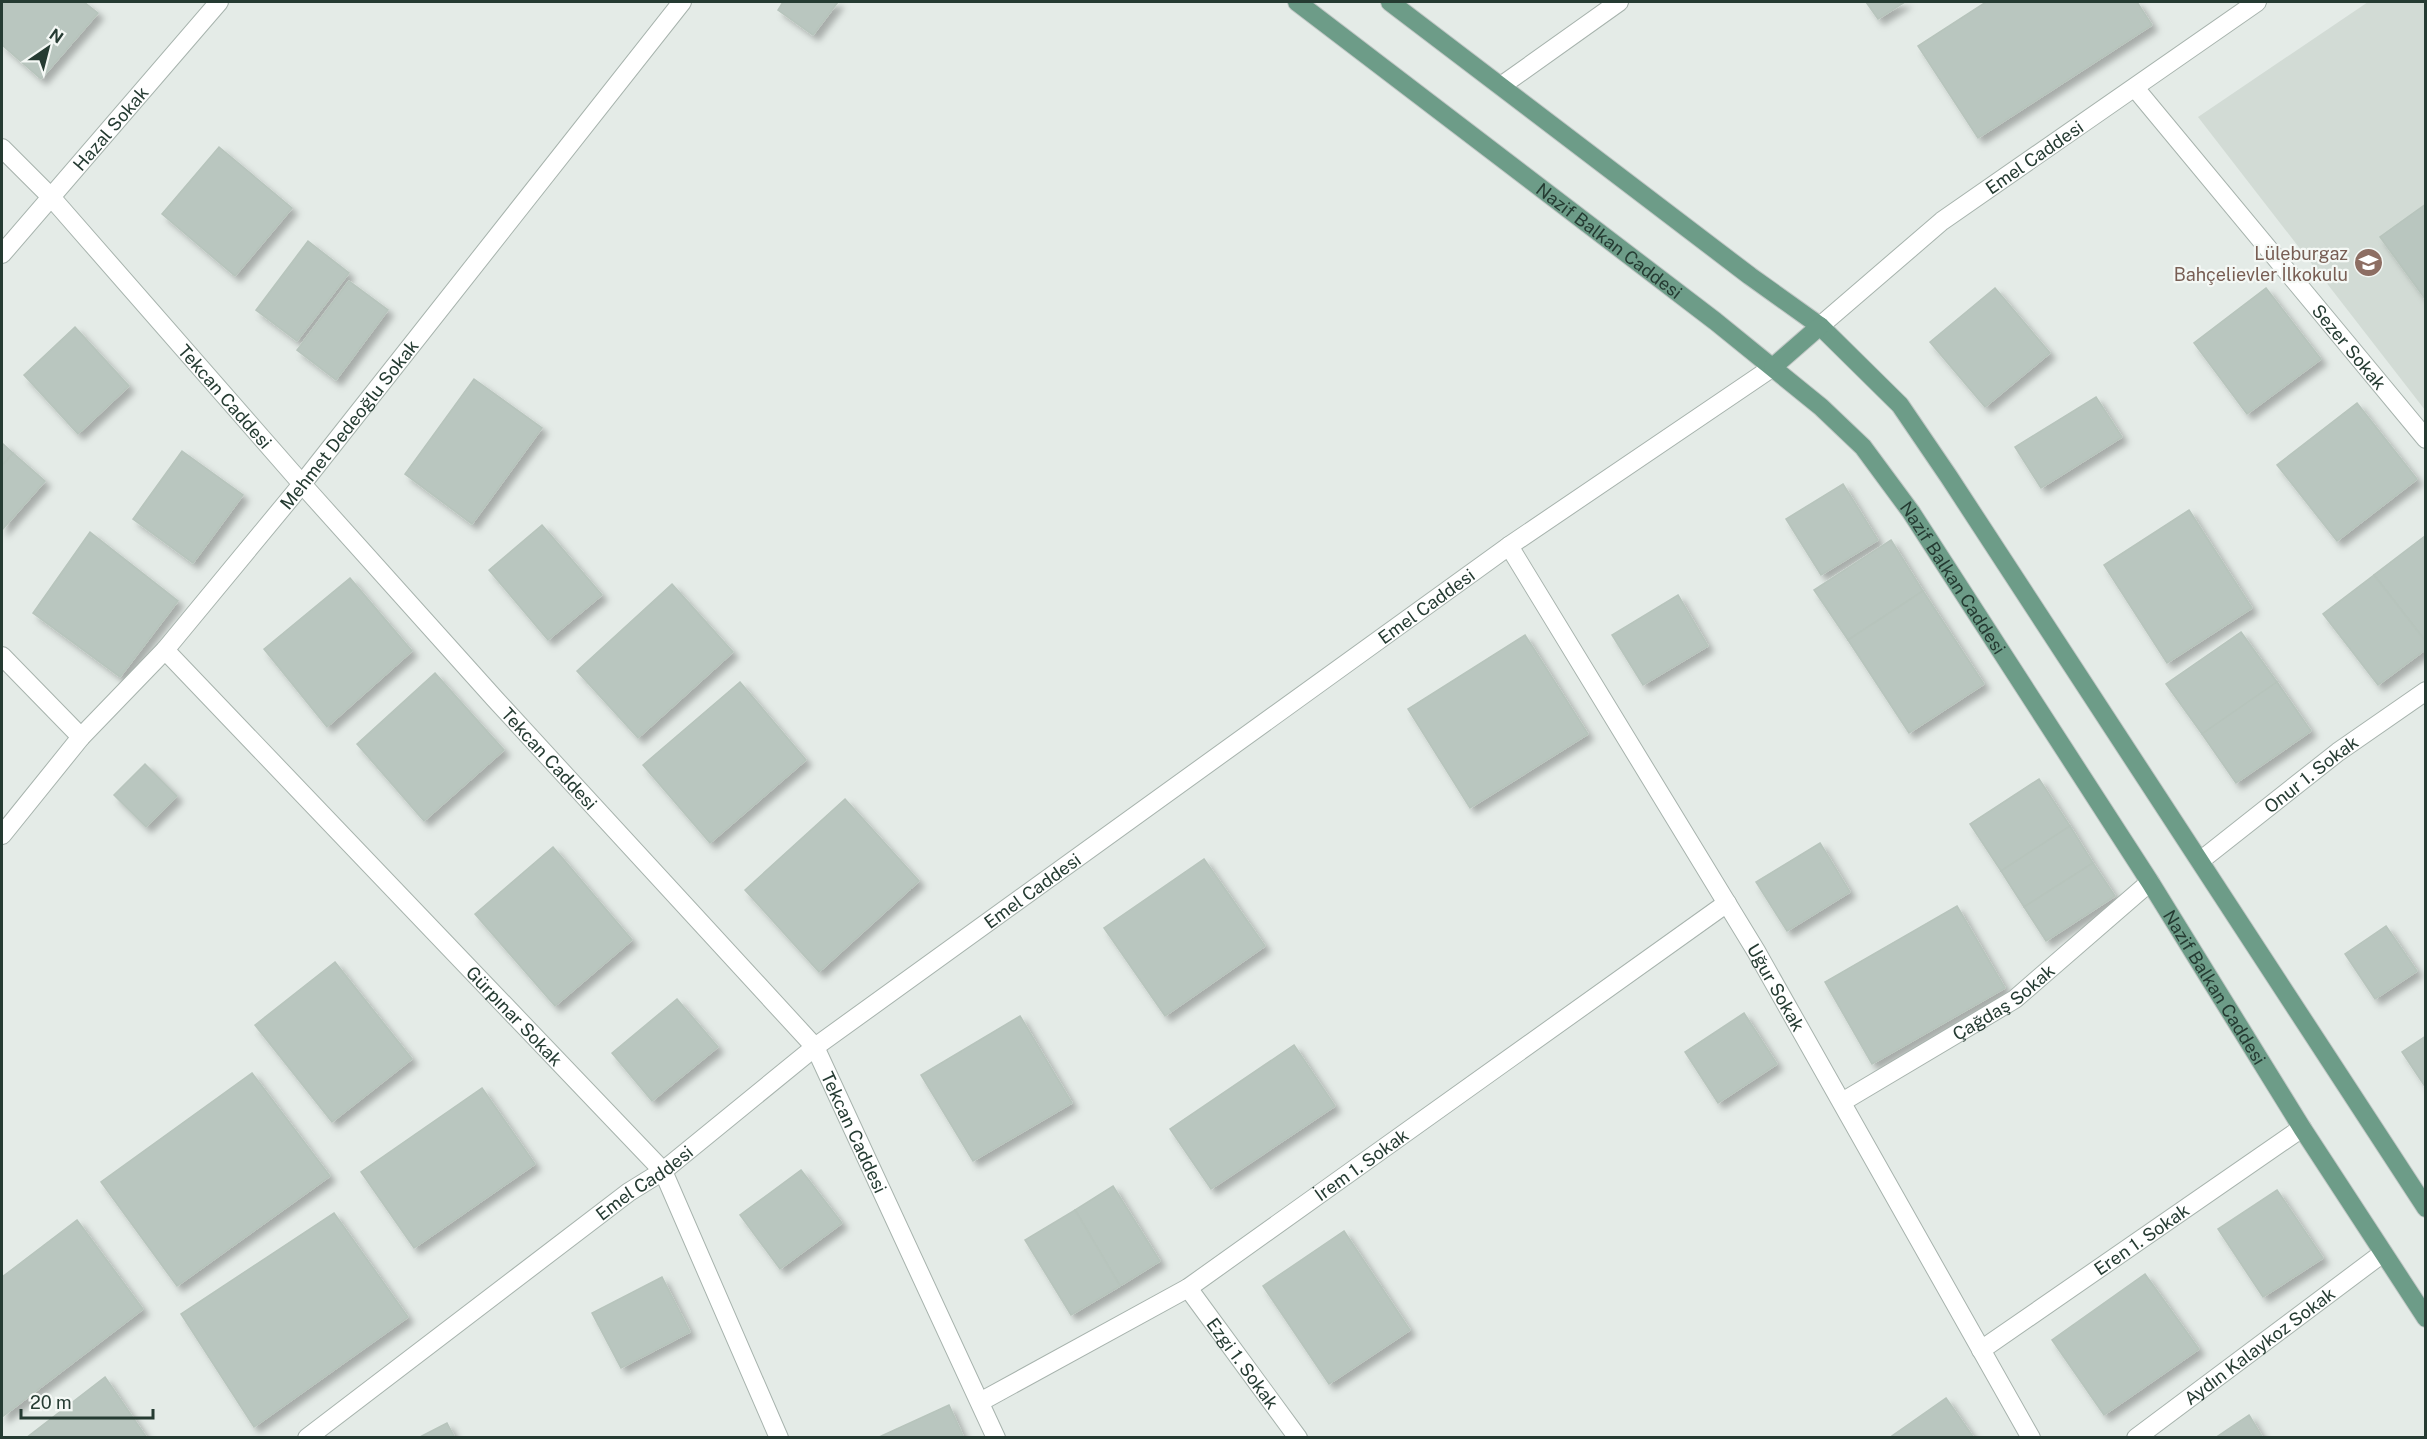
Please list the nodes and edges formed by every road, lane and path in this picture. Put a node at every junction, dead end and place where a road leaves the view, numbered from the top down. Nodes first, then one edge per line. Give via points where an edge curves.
1 (219, 2) edge
2 (682, 2) edge
3 (1297, 2) edge
4 (1390, 2) edge
5 (1619, 2) edge
6 (2257, 2) edge
7 (1501, 86) junction
8 (2135, 88) junction
9 (2, 148) edge
10 (51, 197) junction
11 (2, 254) edge
12 (1820, 326) junction
13 (1773, 367) junction
14 (2426, 439) edge
15 (302, 484) junction
16 (1509, 546) junction
17 (165, 650) junction
18 (2, 656) edge
19 (2426, 691) edge
20 (81, 737) junction
21 (2, 836) edge
22 (2200, 861) junction
23 (2150, 882) junction
24 (1727, 903) junction
25 (815, 1047) junction
26 (1842, 1102) junction
27 (2302, 1128) junction
28 (663, 1171) junction
29 (2426, 1208) edge
30 (2383, 1253) junction
31 (1188, 1288) junction
32 (2426, 1318) edge
33 (1981, 1350) junction
34 (980, 1402) junction
35 (308, 1437) edge
36 (780, 1437) edge
37 (996, 1437) edge
38 (1298, 1437) edge
39 (2031, 1437) edge
40 (2136, 1437) edge

1 - 10 street, Hazal Sokak
2 - 15 street, Mehmet Dedeoğlu Sokak
3 - 13 main road, Nazif Balkan Caddesi
4 - 7 main road
5 - 7 street
6 - 8 street, Emel Caddesi
7 - 12 main road
8 - 12 street, Emel Caddesi via 1942,221
8 - 14 street, Sezer Sokak
9 - 10 street, Tekcan Caddesi
10 - 11 street, Hazal Sokak
10 - 15 street, Tekcan Caddesi
12 - 13 main road
12 - 22 main road via 1900,405
13 - 16 street, Emel Caddesi
13 - 23 main road, Nazif Balkan Caddesi via 1863,447 1911,512
15 - 17 street, Mehmet Dedeoğlu Sokak
15 - 25 street, Tekcan Caddesi
16 - 24 street, Uğur Sokak
16 - 25 street, Emel Caddesi
17 - 20 street, Mehmet Dedeoğlu Sokak
17 - 28 street, Gürpınar Sokak
18 - 20 street
19 - 22 street, Onur 1. Sokak via 2338,752
20 - 21 street, Mehmet Dedeoğlu Sokak
22 - 29 main road
23 - 26 street, Çağdaş Sokak via 2015,999
23 - 27 main road, Nazif Balkan Caddesi
24 - 26 street, Uğur Sokak
24 - 31 street, İrem 1. Sokak
25 - 28 street, Emel Caddesi
25 - 34 street, Tekcan Caddesi
26 - 33 street, Uğur Sokak
27 - 30 main road, Nazif Balkan Caddesi
27 - 33 street, Eren 1. Sokak
28 - 35 street, Emel Caddesi
28 - 36 street, Gürpınar Sokak
30 - 32 main road, Nazif Balkan Caddesi
30 - 40 street, Aydın Kalaykoz Sokak
31 - 34 street, İrem 1. Sokak
31 - 38 street, Ezgi 1. Sokak
33 - 39 street, Uğur Sokak
34 - 37 street, Tekcan Caddesi

